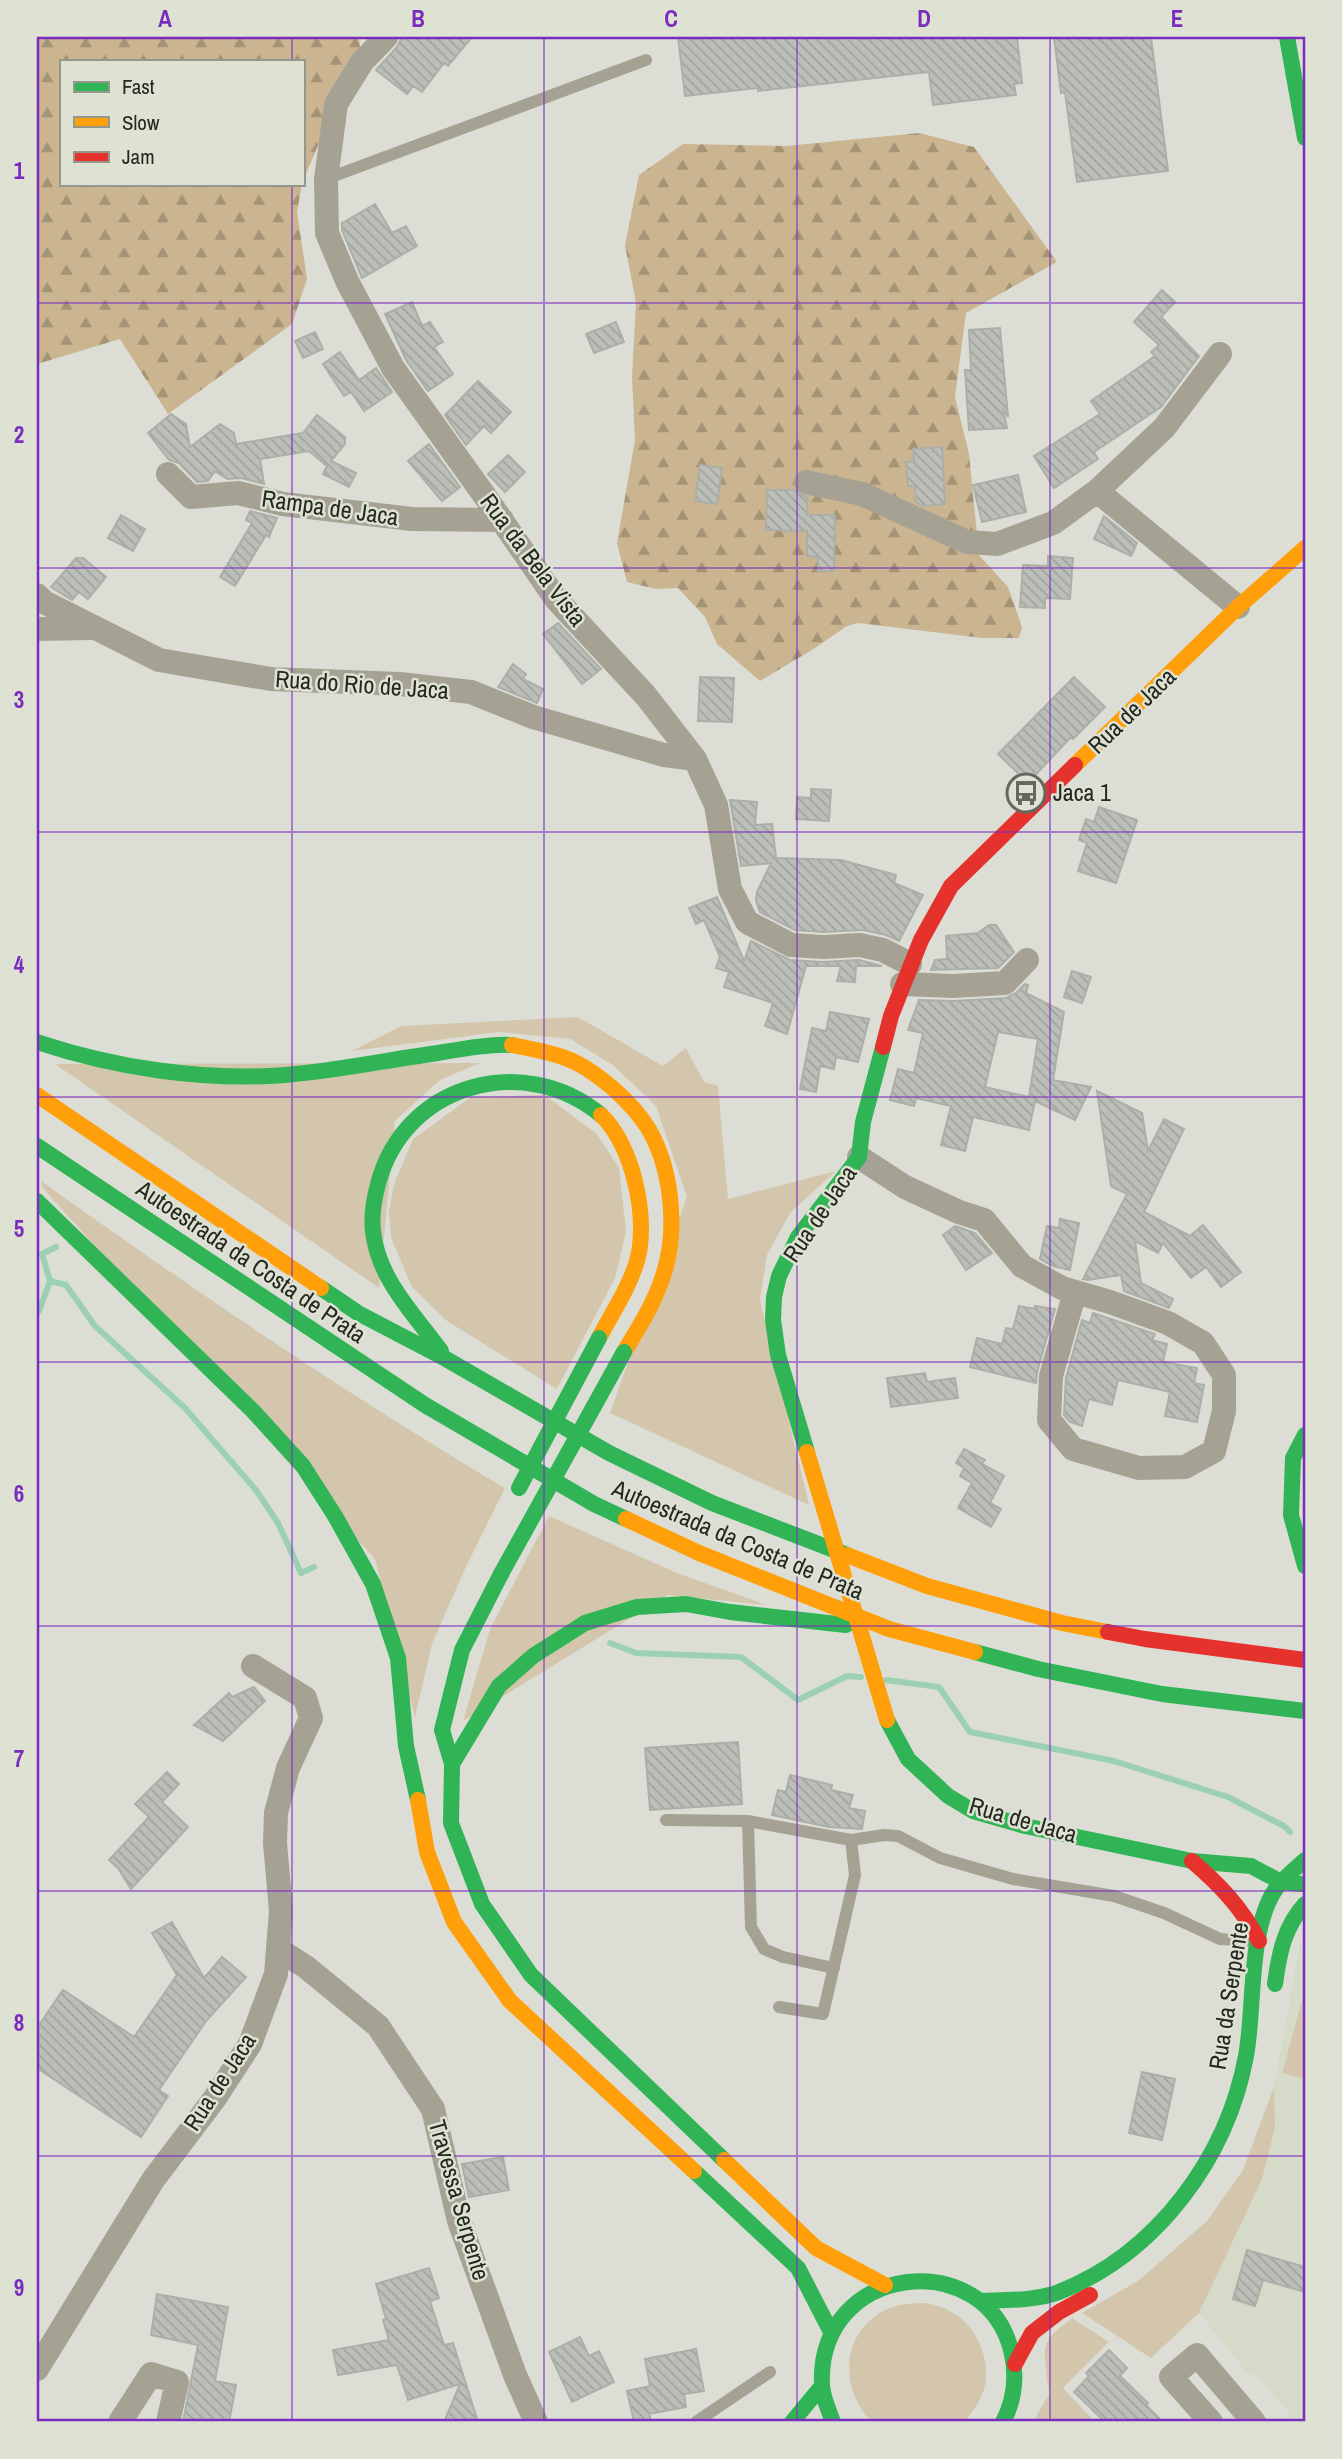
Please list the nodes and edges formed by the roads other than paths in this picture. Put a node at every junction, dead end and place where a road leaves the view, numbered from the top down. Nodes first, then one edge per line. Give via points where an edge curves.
1 (386, 37) edge
2 (1287, 37) edge
3 (646, 60) dead end
4 (1305, 138) edge
5 (326, 179) junction
6 (1220, 354) dead end
7 (168, 474) dead end
8 (806, 482) dead end
9 (1097, 491) junction
10 (502, 520) junction
11 (1305, 548) edge
12 (37, 595) edge
13 (1238, 607) junction
14 (95, 628) junction
15 (37, 629) edge
16 (695, 760) junction
17 (1027, 960) dead end
18 (906, 974) junction
19 (37, 1042) edge
20 (37, 1095) edge
21 (37, 1146) edge
22 (859, 1157) junction
23 (37, 1201) edge
24 (1075, 1292) junction
25 (446, 1359) junction
26 (1305, 1435) edge
27 (512, 1503) dead end
28 (1305, 1566) edge
29 (889, 1629) junction
30 (1305, 1660) edge
31 (253, 1666) dead end
32 (1305, 1711) edge
33 (421, 1737) dead end
34 (452, 1764) junction
35 (415, 1782) junction
36 (666, 1820) dead end
37 (748, 1821) junction
38 (851, 1840) junction
39 (1305, 1860) edge
40 (1192, 1861) junction
41 (1281, 1882) junction
42 (1305, 1884) edge
43 (1300, 1909) edge
44 (1259, 1941) junction
45 (278, 1948) junction
46 (834, 1968) junction
47 (1273, 1999) dead end
48 (779, 2007) dead end
49 (1114, 2282) dead end
50 (885, 2285) junction
51 (980, 2301) junction
52 (831, 2332) junction
53 (1015, 2364) junction
54 (37, 2369) edge
55 (770, 2372) dead end
56 (821, 2388) junction
57 (120, 2422) edge
58 (168, 2422) edge
59 (536, 2422) edge
60 (696, 2422) edge
61 (792, 2422) edge
62 (833, 2422) edge
63 (1003, 2422) edge
64 (1211, 2422) edge
65 (1254, 2422) edge

1 - 5 street, Rua da Bela Vista via 362,62 336,104
2 - 4 main road
3 - 5 lane
5 - 10 street, Rua da Bela Vista via 327,233 347,281 393,368
6 - 9 street via 1164,428
7 - 10 street, Rampa de Jaca via 191,497 238,493 283,504 412,519
8 - 9 street via 862,494 967,542 997,544 1053,523
9 - 13 street
10 - 16 street, Rua da Bela Vista via 555,599 646,696
11 - 13 main road, Rua de Jaca
12 - 14 street, Rua do Rio de Jaca
13 - 18 main road, Rua de Jaca via 951,886
14 - 15 street
14 - 16 street, Rua do Rio de Jaca via 159,660 271,679 471,692 533,717
16 - 18 street, Rua da Bela Vista via 716,805 730,889 747,922 791,945 860,945 883,950
17 - 18 street via 1005,983 953,986
18 - 22 main road, Rua de Jaca via 863,1122
19 - 34 main road, bridge via 83,1058 222,1076 285,1075 510,1045 548,1052 583,1066 614,1089 654,1139 667,1179 671,1230 664,1274 649,1312 462,1650 442,1730
20 - 25 main road, Autoestrada da Costa de Prata via 358,1313
21 - 29 main road, Autoestrada da Costa de Prata via 425,1405 594,1504 699,1553
22 - 24 street via 905,1187 984,1220 1022,1266
22 - 40 main road, Rua de Jaca, bridge via 798,1237 779,1276 773,1320 778,1354 887,1720 908,1759 948,1796 973,1811
23 - 35 main road via 253,1411 303,1466 373,1584 398,1658 406,1746
24 - 24 street via 1168,1323 1203,1343 1224,1375 1224,1411 1214,1451 1185,1467 1139,1468 1073,1449 1049,1420 1051,1376
25 - 27 main road, bridge via 386,1274 373,1235 377,1180 386,1156 404,1130 434,1104 466,1087 531,1080 566,1092 613,1128 635,1177 641,1231 638,1257
25 - 30 main road, Autoestrada da Costa de Prata via 610,1454 712,1503 928,1586 1090,1628
26 - 28 main road via 1293,1458 1291,1515
29 - 32 main road, Autoestrada da Costa de Prata via 1038,1669 1162,1694
29 - 34 main road via 686,1604 637,1607 585,1623 534,1656 499,1686
31 - 45 street, Rua de Jaca via 305,1698 311,1718 288,1768 276,1813 281,1910
33 - 35 main road
34 - 50 main road via 451,1823 482,1904 531,1975 816,2248
35 - 52 main road via 427,1852 454,1922 510,2001 799,2268
36 - 37 lane
37 - 38 lane
37 - 46 lane via 751,1927 764,1949
38 - 44 lane via 898,1836 964,1865 1013,1879 1114,1896 1220,1939
38 - 46 lane via 855,1875
39 - 41 main road, Rua da Serpente
40 - 41 main road, Rua de Jaca via 1251,1866
40 - 44 main road, Rua de Jaca via 1228,1891
41 - 42 main road, Rua de Jaca
41 - 43 main road
41 - 44 main road, Rua da Serpente via 1270,1899
43 - 47 main road, Rua da Serpente via 1278,1958
44 - 51 main road, Rua da Serpente via 1246,2056 1225,2131 1193,2185 1161,2222 1120,2258 1057,2293
45 - 54 street, Rua de Jaca via 276,1975 250,2044 153,2180
45 - 59 street, Travessa Serpente via 377,2026 433,2109 459,2221 514,2375
46 - 48 lane via 823,2014
49 - 53 main road via 1059,2312 1032,2333
50 - 51 main road via 935,2281
50 - 52 main road via 863,2296
51 - 53 main road via 997,2319
52 - 56 main road via 822,2359
53 - 63 main road via 1014,2391
55 - 60 lane
56 - 61 main road
56 - 62 main road
57 - 58 street via 151,2374 177,2382
64 - 65 street via 1171,2377 1198,2355

